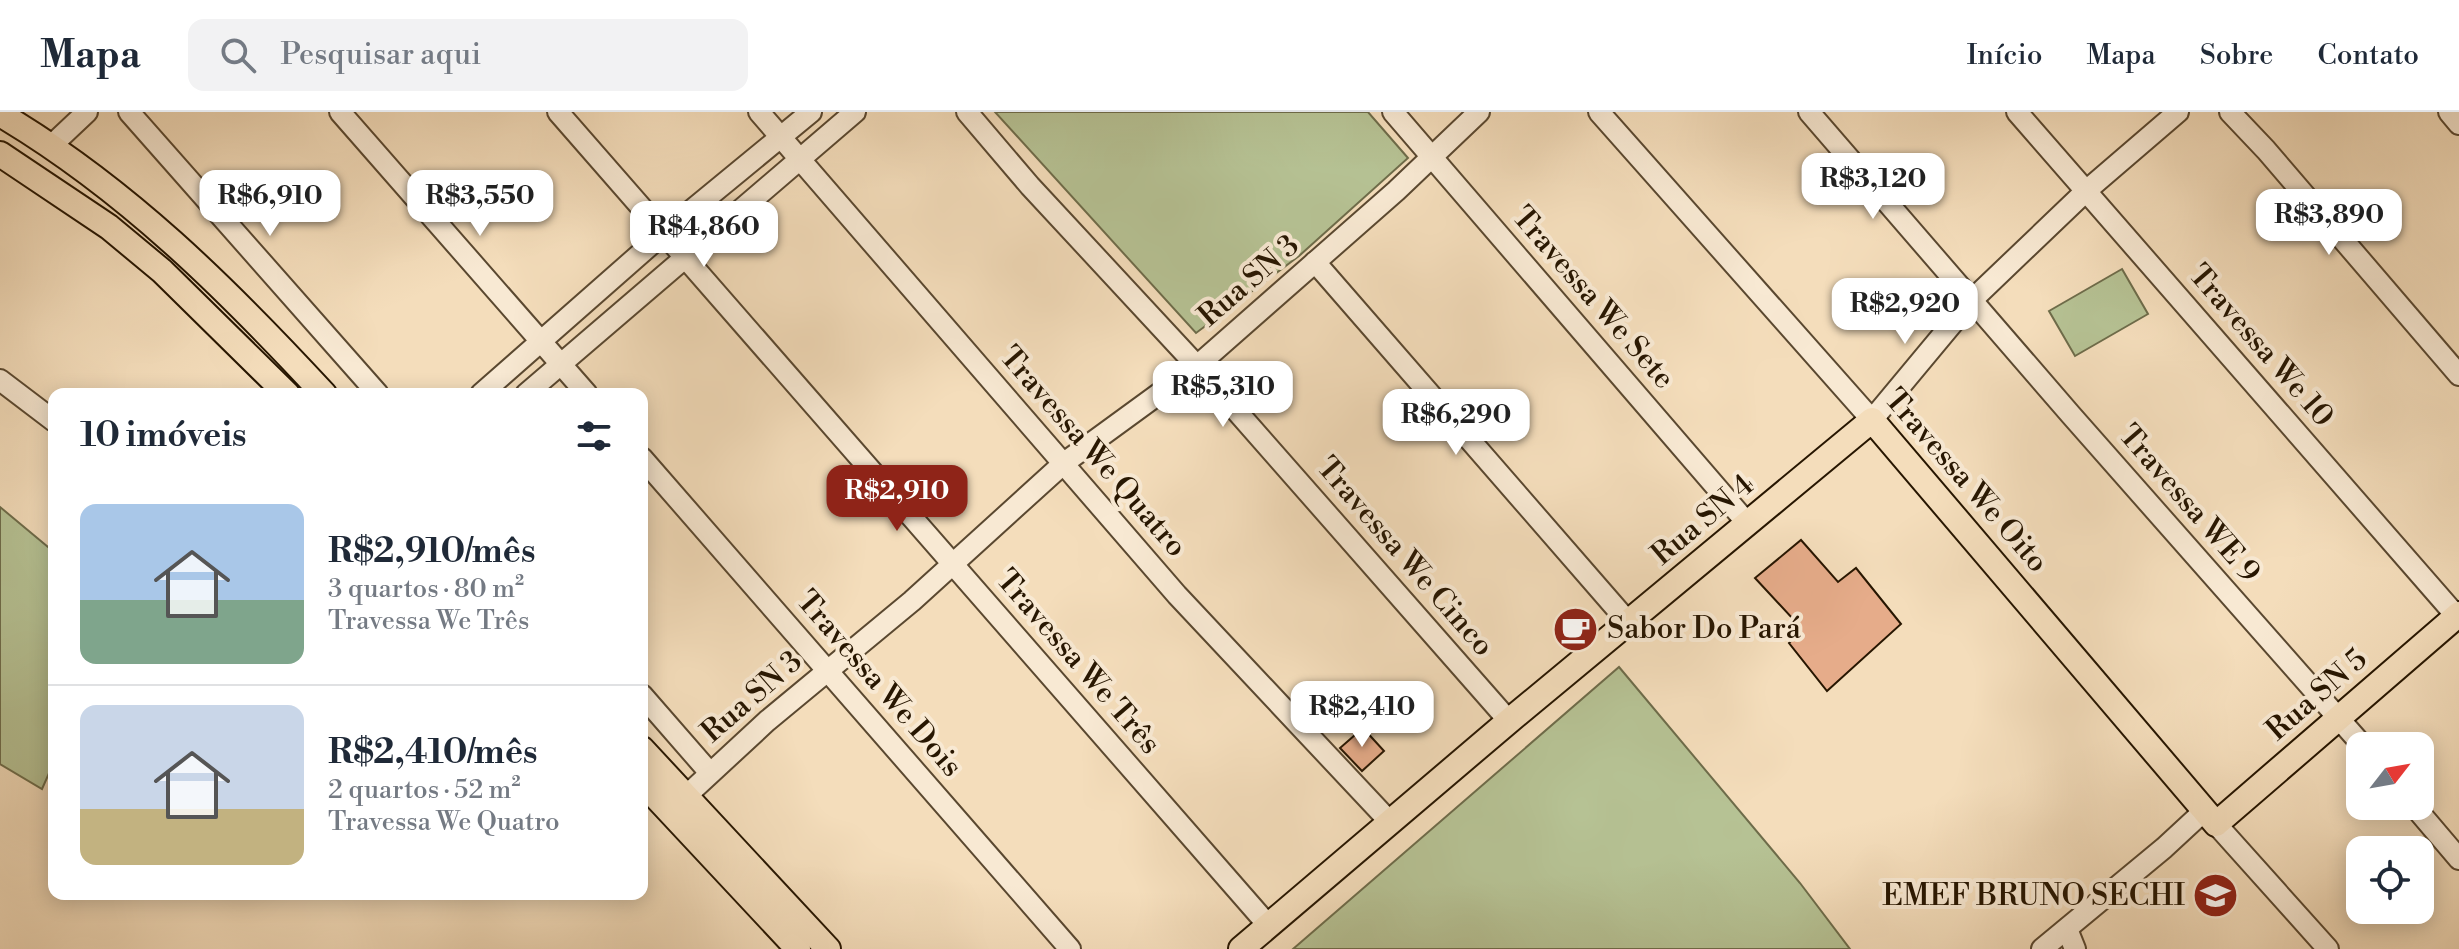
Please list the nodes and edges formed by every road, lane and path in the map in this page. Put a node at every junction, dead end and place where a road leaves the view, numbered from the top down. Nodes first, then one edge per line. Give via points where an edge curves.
1 (87, 112) edge
2 (129, 112) edge
3 (340, 112) edge
4 (558, 112) edge
5 (759, 112) edge
6 (811, 112) edge
7 (855, 112) edge
8 (967, 112) edge
9 (1393, 112) edge
10 (1479, 112) edge
11 (1599, 112) edge
12 (1809, 112) edge
13 (2017, 112) edge
14 (2178, 112) edge
15 (2230, 112) edge
16 (2449, 112) edge
17 (0, 114) edge
18 (2459, 124) edge
19 (781, 138) junction
20 (52, 145) junction
21 (0, 154) edge
22 (1432, 157) junction
23 (801, 159) junction
24 (2086, 191) junction
25 (134, 207) junction
26 (109, 227) junction
27 (664, 233) junction
28 (684, 256) junction
29 (1315, 262) junction
30 (1971, 301) junction
31 (540, 342) junction
32 (562, 364) junction
33 (1197, 366) junction
34 (2459, 375) edge
35 (0, 380) edge
36 (281, 388) edge
37 (318, 388) edge
38 (373, 388) edge
39 (488, 388) edge
40 (533, 388) edge
41 (582, 388) edge
42 (48, 416) edge
43 (1872, 420) junction
44 (1064, 463) junction
45 (648, 465) edge
46 (1748, 524) junction
47 (953, 564) junction
48 (2458, 616) edge
49 (1629, 623) junction
50 (828, 671) junction
51 (648, 702) edge
52 (2339, 718) junction
53 (1509, 721) junction
54 (2351, 732) edge
55 (648, 756) edge
56 (710, 773) junction
57 (648, 788) edge
58 (685, 797) junction
59 (2210, 817) junction
60 (2426, 820) edge
61 (1390, 822) junction
62 (2459, 859) edge
63 (1268, 925) junction
64 (2067, 929) junction
65 (798, 949) edge
66 (828, 949) edge
67 (1070, 949) edge
68 (1241, 949) edge
69 (2042, 949) edge
70 (2075, 949) edge
71 (2328, 949) edge

1 - 20 street
2 - 38 street
3 - 31 street
4 - 27 street, Travessa We Três
5 - 19 street, Travessa We Quatro
6 - 19 street
7 - 23 street
8 - 33 street, Travessa We Cinco
9 - 22 street, Travessa We Sete
10 - 22 street, Rua SN 3
11 - 43 street, Travessa We Oito
12 - 30 street, Travessa WE 9
13 - 24 street, Travessa We 10
14 - 24 street, Rua SN 4
15 - 34 street
16 - 18 street
17 - 20 main road
19 - 23 street, Travessa We Quatro
19 - 27 street
20 - 25 main road
21 - 26 main road
22 - 29 street, Rua SN 3
22 - 46 street, Travessa We Sete
23 - 28 street
23 - 44 street, Travessa We Quatro
24 - 30 street, Rua SN 4
24 - 48 street, Travessa We 10
25 - 26 main road via 125,221
25 - 37 main road via 250,314
26 - 36 main road via 162,271
27 - 28 street, Travessa We Três
27 - 31 street
28 - 32 street
28 - 47 street, Travessa We Três
29 - 33 street, Rua SN 3
29 - 49 street
30 - 43 street, Rua SN 4
30 - 52 street, Travessa WE 9
31 - 32 street
31 - 39 street
32 - 40 street
32 - 41 street
33 - 44 street, Rua SN 3
33 - 53 street, Travessa We Cinco
35 - 42 street
43 - 46 main road, Rua SN 4
43 - 59 main road, Travessa We Oito
44 - 47 street, Rua SN 3
44 - 61 street, Travessa We Quatro via 1177,595
45 - 50 street, Travessa We Dois
46 - 49 main road, Rua SN 4
47 - 50 street, Rua SN 3
47 - 63 street, Travessa We Três
48 - 52 main road, Rua SN 5
49 - 53 main road, Rua SN 4
50 - 56 street, Rua SN 3
50 - 67 street, Travessa We Dois
51 - 56 street
52 - 54 street, Travessa WE 9
52 - 59 main road, Rua SN 5
53 - 61 main road, Rua SN 4
55 - 58 main road
56 - 58 street, Rua SN 3
57 - 65 main road
58 - 66 main road
59 - 64 street
59 - 71 street
60 - 62 street
61 - 63 main road, Rua SN 4
63 - 68 main road, Rua SN 4
64 - 69 street
64 - 70 street

